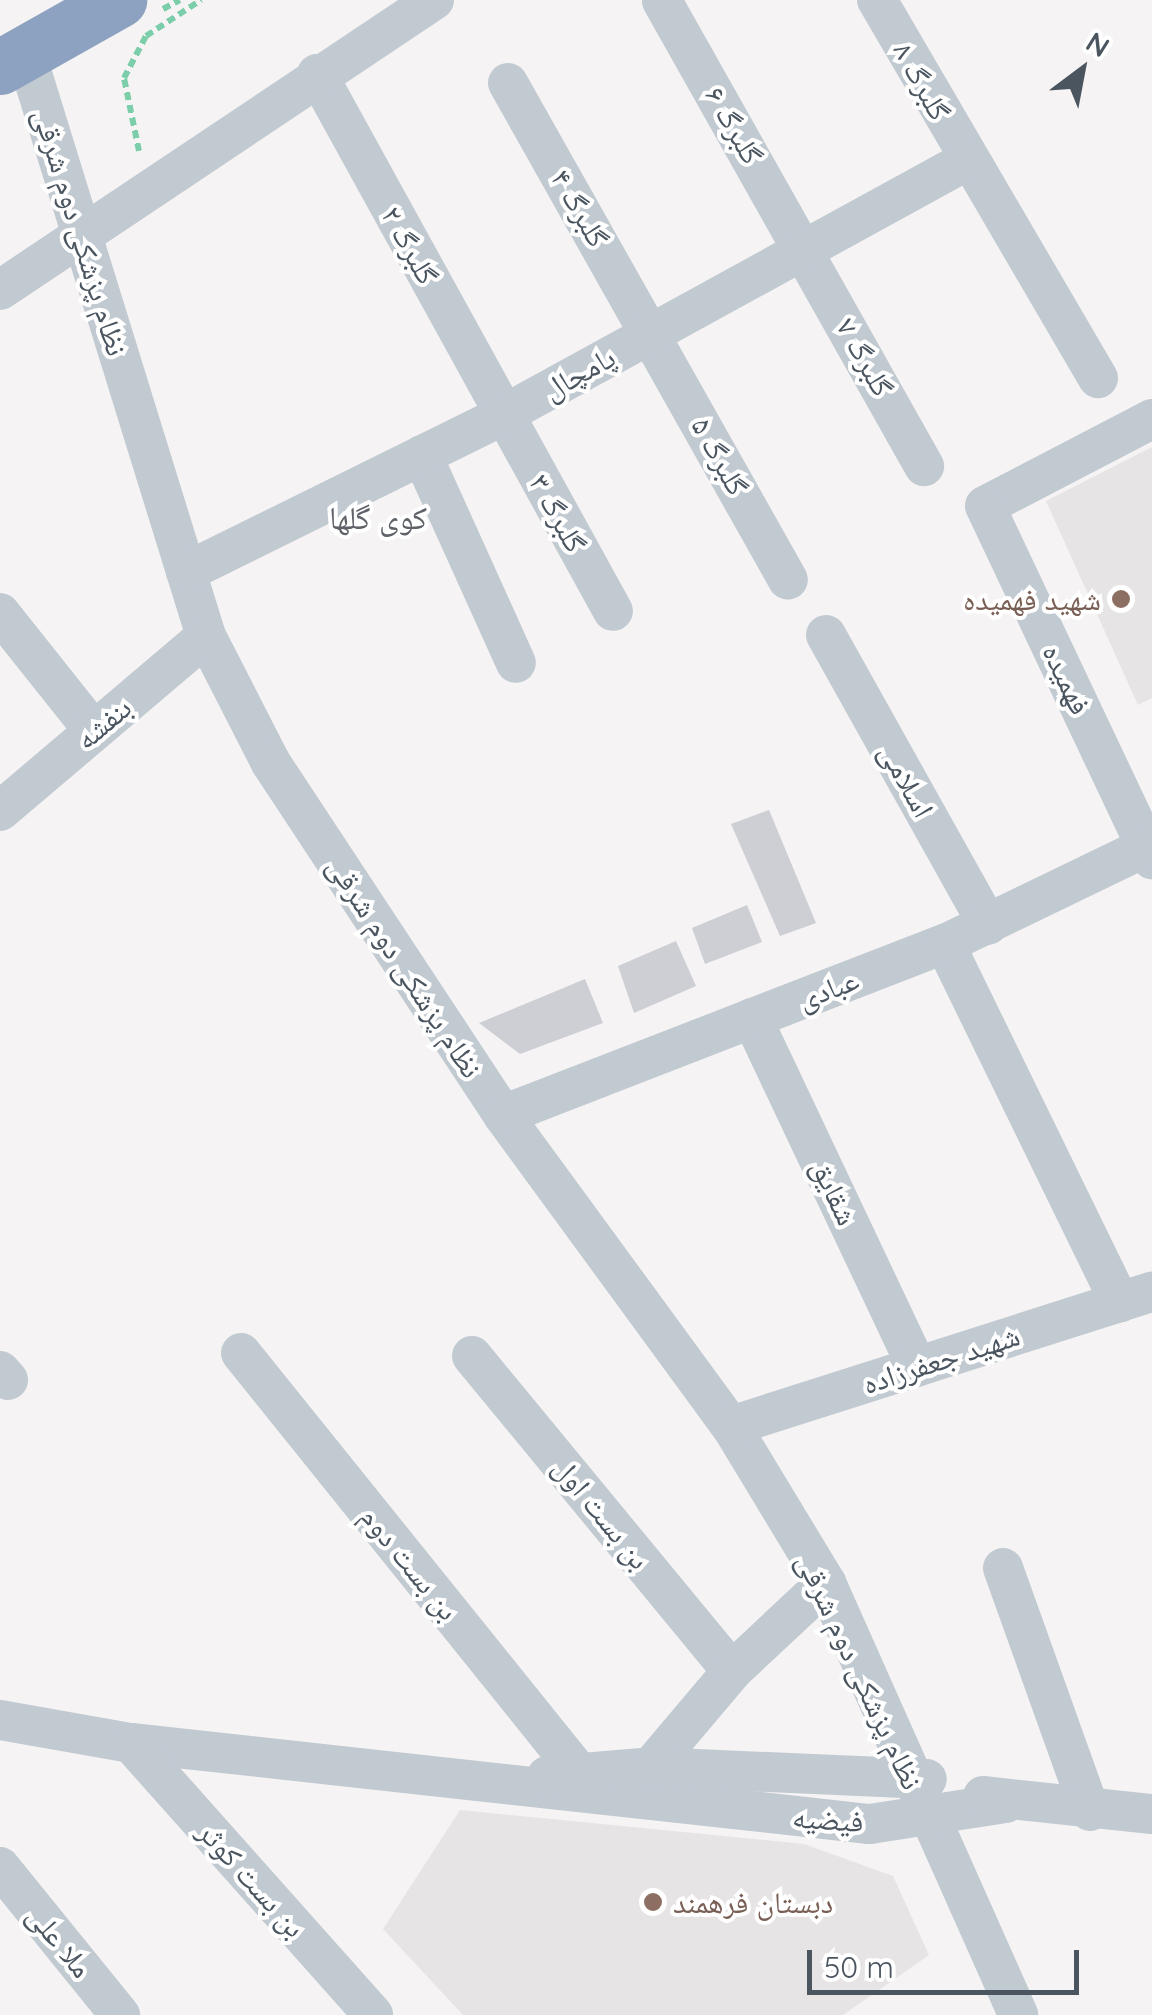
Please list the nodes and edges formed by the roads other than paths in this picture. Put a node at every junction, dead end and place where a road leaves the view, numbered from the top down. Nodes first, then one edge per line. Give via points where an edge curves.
1 (119, 0) edge
2 (434, 0) edge
3 (662, 0) edge
4 (877, 0) edge
5 (12, 59) edge
6 (317, 74) junction
7 (508, 83) dead end
8 (966, 162) junction
9 (82, 236) junction
10 (806, 249) junction
11 (0, 290) edge
12 (653, 333) junction
13 (1098, 378) dead end
14 (503, 415) junction
15 (1152, 420) edge
16 (422, 455) junction
17 (924, 466) dead end
18 (186, 572) junction
19 (788, 580) dead end
20 (613, 611) dead end
21 (0, 612) edge
22 (826, 635) dead end
23 (206, 636) junction
24 (516, 663) dead end
25 (94, 730) junction
26 (0, 811) edge
27 (1149, 853) edge
28 (988, 925) junction
29 (945, 944) junction
30 (752, 1018) junction
31 (503, 1115) junction
32 (1136, 1298) edge
33 (241, 1353) dead end
34 (472, 1356) dead end
35 (917, 1367) junction
36 (731, 1426) junction
37 (1003, 1568) dead end
38 (826, 1582) junction
39 (732, 1672) junction
40 (4, 1718) edge
41 (131, 1743) junction
42 (651, 1766) junction
43 (905, 1772) junction
44 (579, 1773) junction
45 (486, 1781) junction
46 (1005, 1803) junction
47 (1090, 1812) junction
48 (1152, 1814) edge
49 (927, 1815) junction
50 (0, 1867) edge
51 (120, 2015) edge
52 (372, 2015) edge
53 (1018, 2015) edge

1 - 5 highway
2 - 6 street
3 - 10 street, گلبرگ ۶
4 - 8 street, گلبرگ ۸
5 - 9 street, نظام پزشکی دوم شرقی
6 - 9 street
6 - 14 street, گلبرگ ۲
7 - 12 street, گلبرگ ۴
8 - 10 street, پامچال
8 - 13 street, گلبرگ ۸
9 - 11 street
9 - 18 street, نظام پزشکی دوم شرقی
10 - 12 street, پامچال
10 - 17 street, گلبرگ ۷
12 - 14 street, پامچال
12 - 19 street, گلبرگ ۵
14 - 16 street, پامچال
14 - 20 street, گلبرگ ۳
15 - 27 street, فهمیده via 985,506
16 - 18 street, پامچال
16 - 24 street
18 - 23 street, نظام پزشکی دوم شرقی
21 - 25 street
22 - 28 street, اسلامی
23 - 25 street, بنفشه
23 - 31 street, نظام پزشکی دوم شرقی via 270,763
25 - 26 street, بنفشه
27 - 28 street, عبادی
28 - 29 street, عبادی
29 - 30 street, عبادی
29 - 32 street
30 - 31 street, عبادی
30 - 35 street, شقایق
31 - 36 street, نظام پزشکی دوم شرقی
32 - 35 street, شهید جعفرزاده
33 - 44 street, بن بست دوم
34 - 39 street, بن بست اول
35 - 36 street, شهید جعفرزاده
36 - 38 street, نظام پزشکی دوم شرقی
37 - 47 street
38 - 39 street
38 - 43 street, نظام پزشکی دوم شرقی
39 - 42 street
40 - 41 street, فیضیه
41 - 45 street, فیضیه
41 - 52 street, بن بست کوثر
42 - 43 street, فیضیه
42 - 44 street, فیضیه
43 - 46 street, فیضیه
43 - 49 street, نظام پزشکی دوم شرقی
44 - 45 street, فیضیه
45 - 49 street, فیضیه via 870,1824
46 - 47 street
46 - 49 street, فیضیه
47 - 48 street
49 - 53 street, نظام پزشکی دوم شرقی
50 - 51 street, ملا علی

